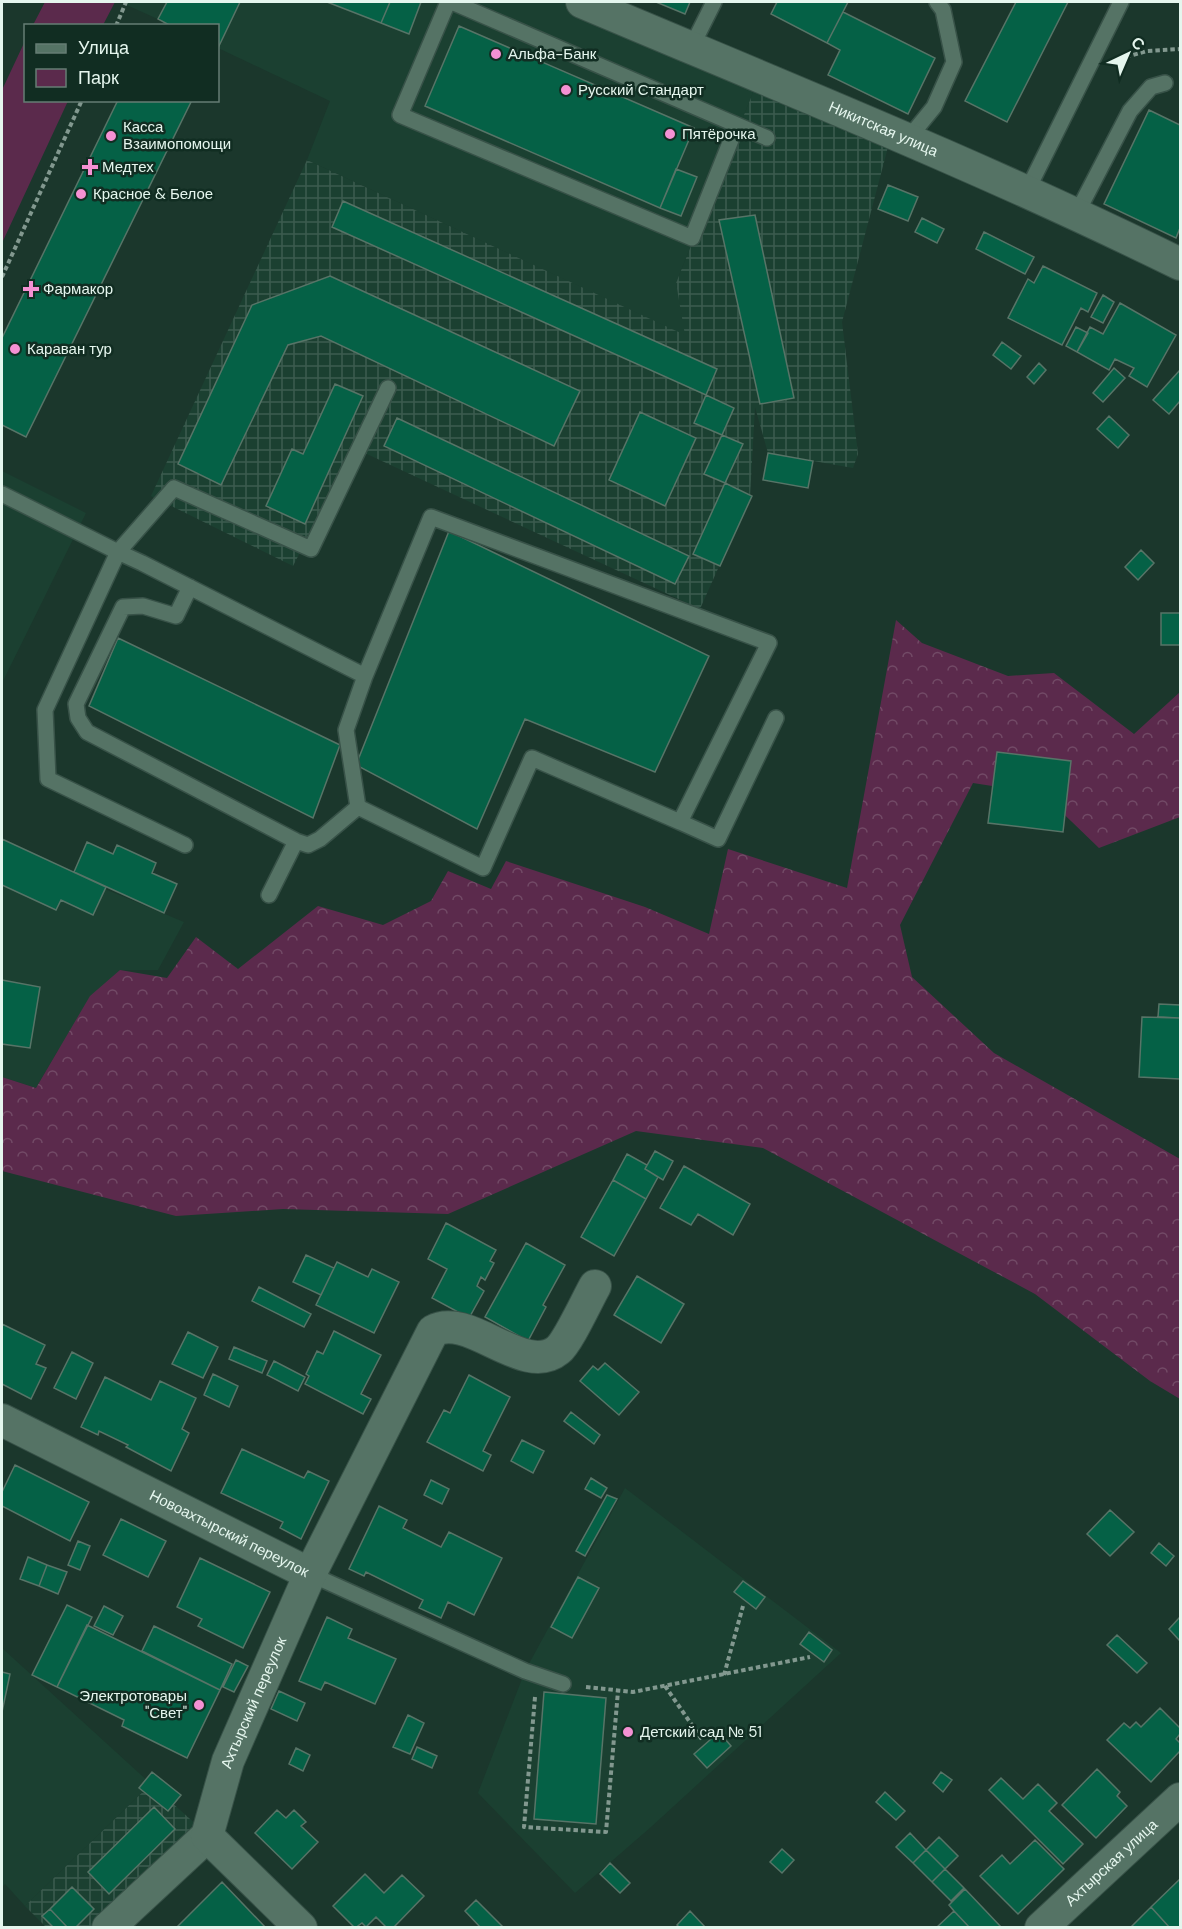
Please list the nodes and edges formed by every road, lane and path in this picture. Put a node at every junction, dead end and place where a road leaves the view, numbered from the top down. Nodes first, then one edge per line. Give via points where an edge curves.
1 (126, 2) edge
2 (450, 2) edge
3 (582, 2) edge
4 (714, 2) edge
5 (937, 2) edge
6 (1121, 2) edge
7 (117, 24) edge
8 (692, 48) junction
9 (1180, 49) edge
10 (1087, 68) junction
11 (1165, 83) dead end
12 (81, 102) edge
13 (737, 125) junction
14 (767, 138) dead end
15 (907, 140) junction
16 (1026, 193) junction
17 (1077, 213) junction
18 (1180, 264) edge
19 (2, 277) edge
20 (388, 388) dead end
21 (2, 494) edge
22 (118, 552) junction
23 (190, 588) junction
24 (365, 676) junction
25 (776, 718) dead end
26 (358, 807) junction
27 (680, 822) junction
28 (296, 841) junction
29 (185, 845) dead end
30 (270, 895) dead end
31 (595, 1286) dead end
32 (2, 1419) edge
33 (310, 1574) junction
34 (743, 1606) dead end
35 (810, 1658) dead end
36 (724, 1675) junction
37 (537, 1676) junction
38 (562, 1684) joint
39 (665, 1686) junction
40 (618, 1691) junction
41 (703, 1741) dead end
42 (1180, 1799) edge
43 (207, 1836) junction
44 (108, 1928) edge
45 (301, 1928) edge
46 (1041, 1928) edge

1 - 7 path
2 - 13 lane
2 - 13 lane via 400,115 692,238
3 - 8 street, Никитская улица
4 - 8 lane
5 - 15 lane via 943,10 954,62 934,107
6 - 10 lane
8 - 15 street, Никитская улица
9 - 10 path via 1147,51
10 - 16 lane
11 - 17 lane via 1151,87 1130,111
12 - 19 path
13 - 14 lane
15 - 16 street, Никитская улица
16 - 17 street, Никитская улица
17 - 18 street, Никитская улица
20 - 22 lane via 311,549 174,488
21 - 22 lane
22 - 23 lane
22 - 29 lane via 45,710 48,779
23 - 24 lane
23 - 28 lane via 176,616 143,606 123,607 76,704 78,718 87,732
24 - 26 lane via 346,730
24 - 27 lane via 431,517 769,643
25 - 27 lane via 718,839
26 - 27 lane via 483,868 531,758
26 - 28 lane via 320,839 308,845
28 - 30 lane
31 - 33 street, Новоахтырский переулок via 560,1349 546,1357 531,1357 458,1328 442,1326 433,1331
32 - 33 street, Новоахтырский переулок
33 - 37 lane
33 - 43 street, Ахтырский переулок via 228,1761
34 - 36 path
35 - 36 path
36 - 39 path
37 - 38 lane
37 - 40 path via 524,1827 606,1832
38 - 40 path
39 - 40 path
39 - 41 path
42 - 46 street, Ахтырская улица
43 - 44 street
43 - 45 street

